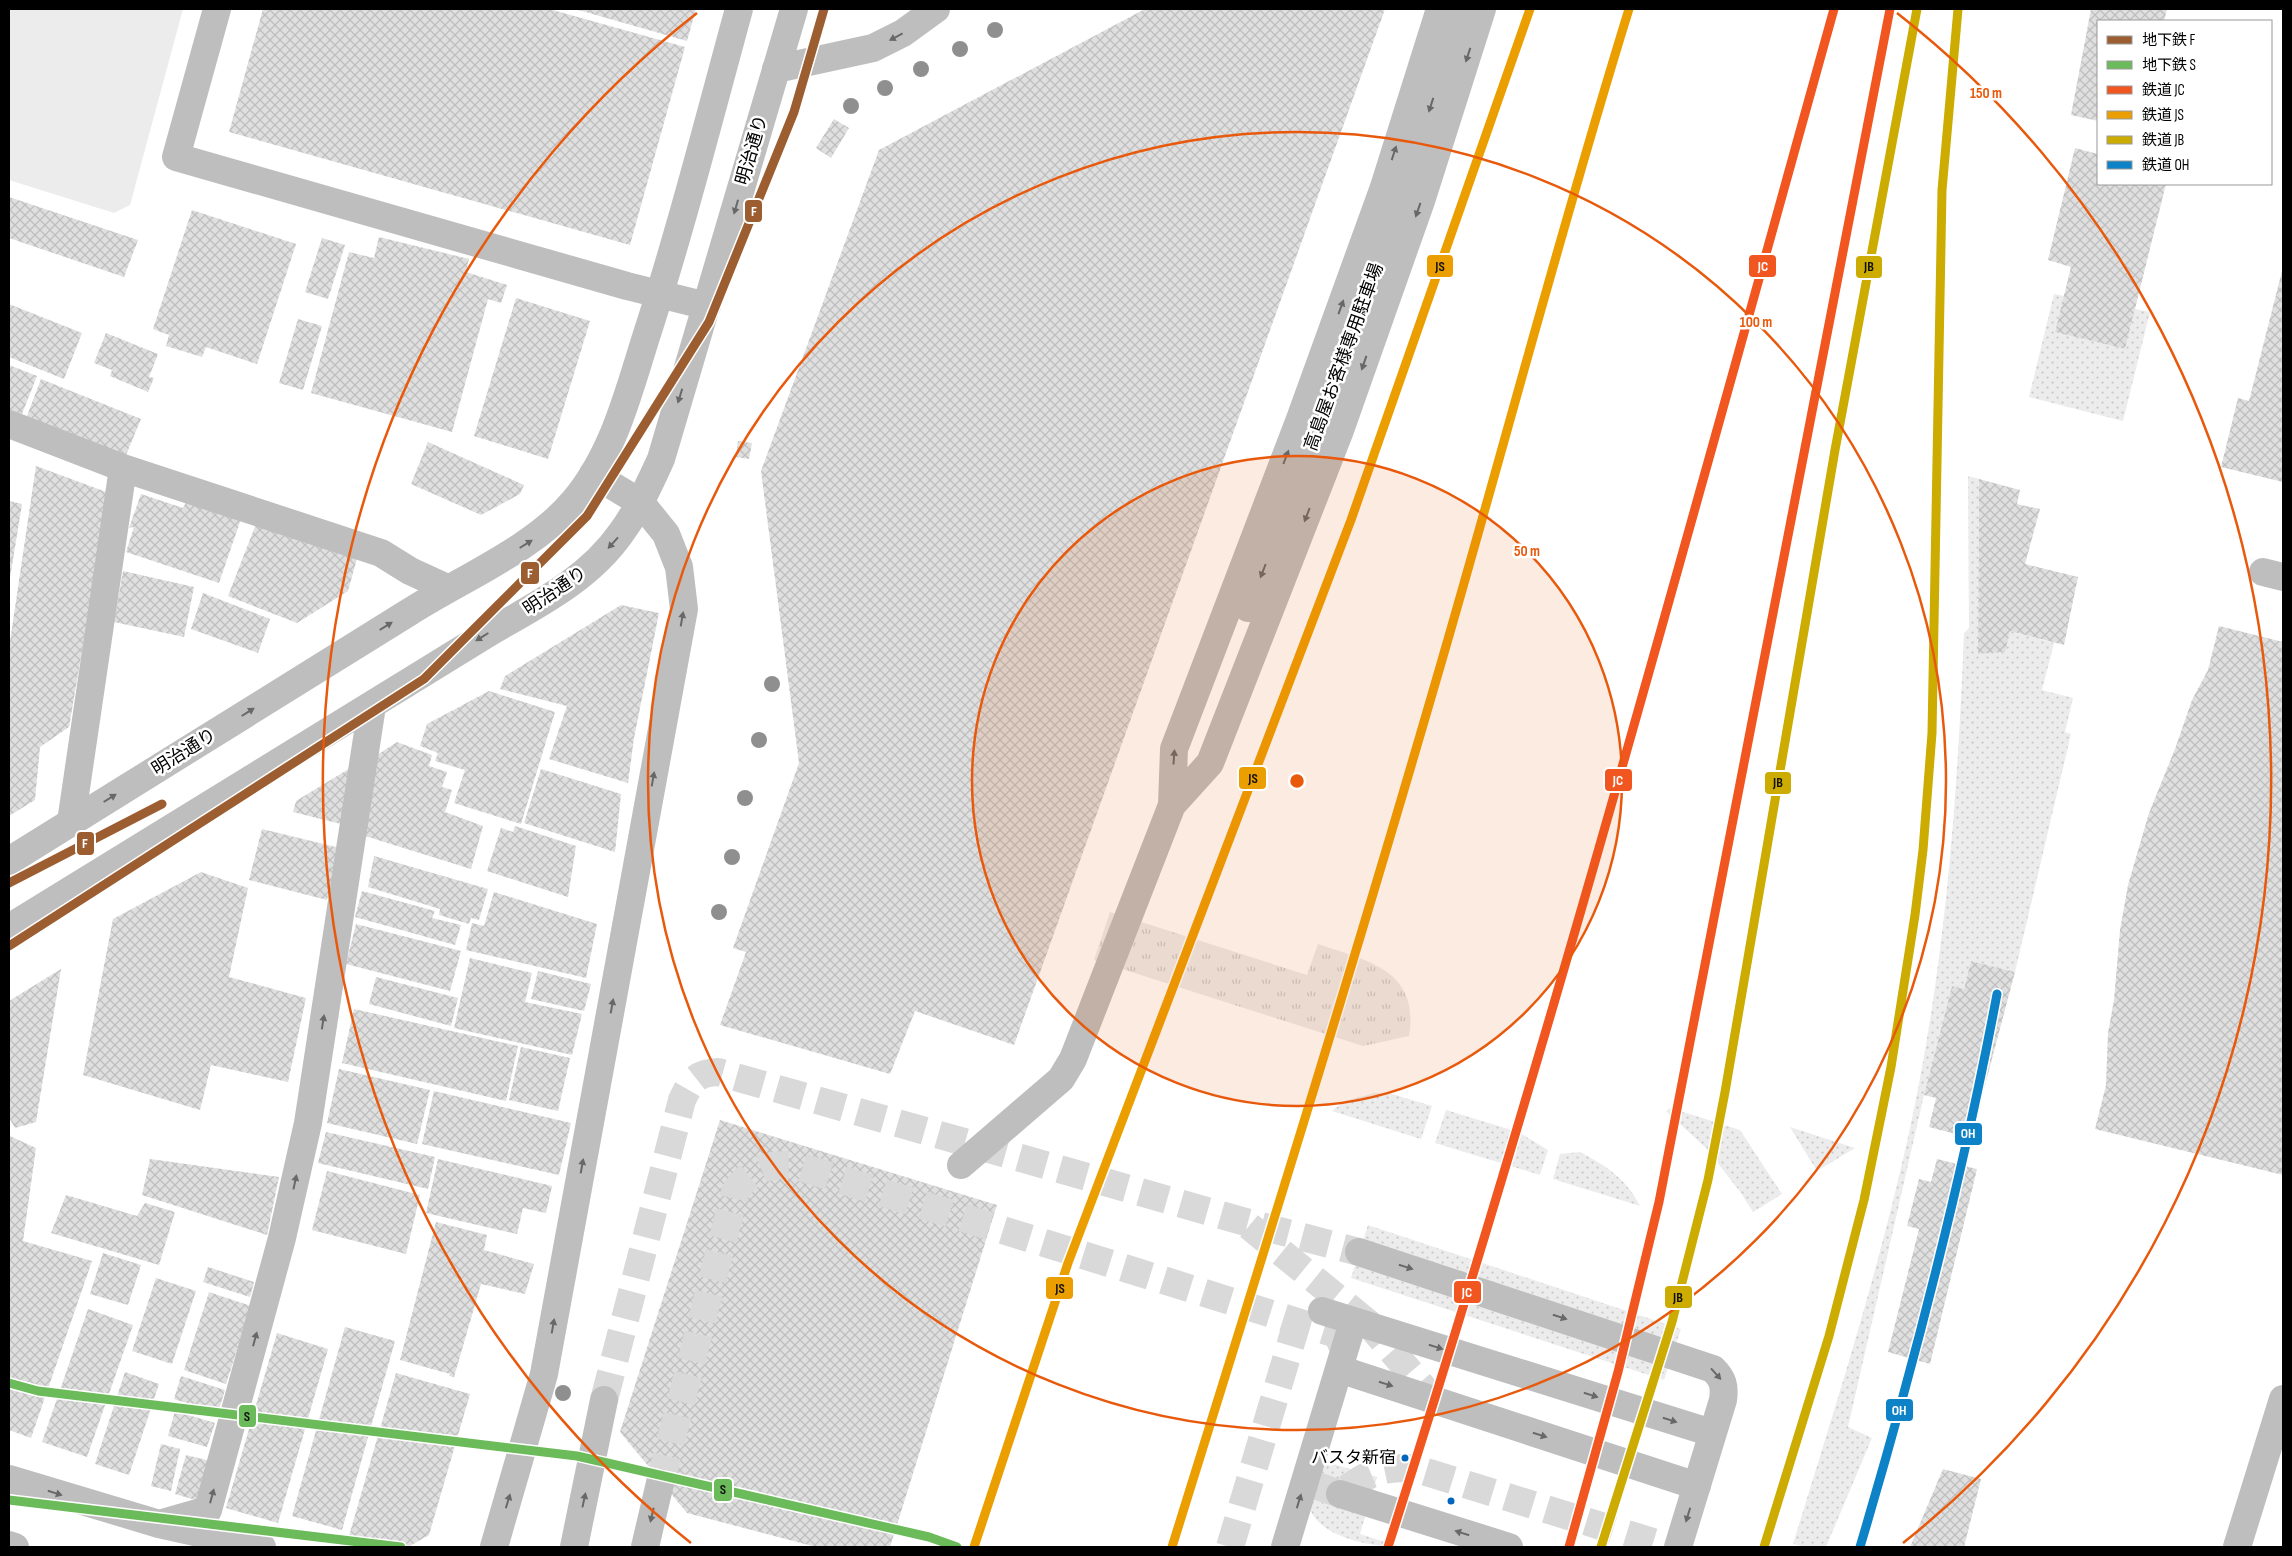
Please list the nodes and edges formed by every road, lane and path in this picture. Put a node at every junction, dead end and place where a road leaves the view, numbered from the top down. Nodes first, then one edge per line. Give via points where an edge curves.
1 (217, 9) edge
2 (739, 9) edge
3 (794, 9) edge
4 (936, 9) edge
5 (1440, 9) edge
6 (1462, 9) edge
7 (1482, 9) edge
8 (776, 69) junction
9 (660, 294) junction
10 (707, 306) junction
11 (9, 424) edge
12 (123, 468) junction
13 (593, 474) junction
14 (641, 503) junction
15 (447, 588) junction
16 (1212, 700) dead end
17 (372, 706) junction
18 (1172, 805) junction
19 (71, 822) junction
20 (9, 860) edge
21 (9, 928) edge
22 (961, 1165) dead end
23 (1359, 1252) tunnel mouth
24 (1322, 1311) tunnel mouth
25 (1353, 1322) junction
26 (1339, 1369) junction
27 (2283, 1399) edge
28 (604, 1400) tunnel mouth
29 (1712, 1433) junction
30 (9, 1479) edge
31 (660, 1483) tunnel mouth
32 (1696, 1486) junction
33 (1340, 1494) dead end
34 (159, 1524) junction
35 (9, 1545) edge
36 (14, 1547) edge
37 (262, 1547) edge
38 (494, 1547) edge
39 (574, 1547) edge
40 (645, 1547) edge
41 (1285, 1547) edge
42 (1508, 1547) edge
43 (1678, 1547) edge
44 (2237, 1547) edge

1 - 9 main road via 176,157
2 - 9 main road, 明治通り
3 - 8 main road, 明治通り
4 -> 8 main road via 903,33 873,48
18 -> 5 main road via 1174,749 1384,187
6 -> 16 main road, 高島屋お客様専用駐車場 via 1402,194 1320,425
7 -> 18 main road via 1421,201 1321,478 1210,763
8 -> 10 main road, 明治通り
9 - 10 main road
9 - 13 main road, 明治通り via 615,432
10 -> 14 main road, 明治通り via 661,459
11 - 12 main road
12 - 15 main road via 381,553
12 - 19 main road
13 - 14 main road
15 -> 13 main road, 明治通り via 529,542 553,524 575,501
14 -> 17 main road, 明治通り via 620,535 592,566 559,592
38 -> 14 main road via 544,1374 684,609 679,567 666,534
19 -> 15 main road, 明治通り
17 - 21 main road, 明治通り
34 -> 17 main road via 208,1510 282,1238 308,1123
18 - 22 main road via 1073,1059 1061,1079
19 - 20 main road, 明治通り
23 -> 29 main road via 1713,1369 1725,1388
24 - 25 main road
25 - 26 main road
25 -> 29 main road
26 -> 32 main road
41 -> 26 main road
27 - 44 main road
39 -> 28 main road
29 - 32 main road
30 -> 34 main road
31 -> 40 main road
32 -> 43 main road
42 -> 33 main road
34 - 37 main road
35 - 36 main road

